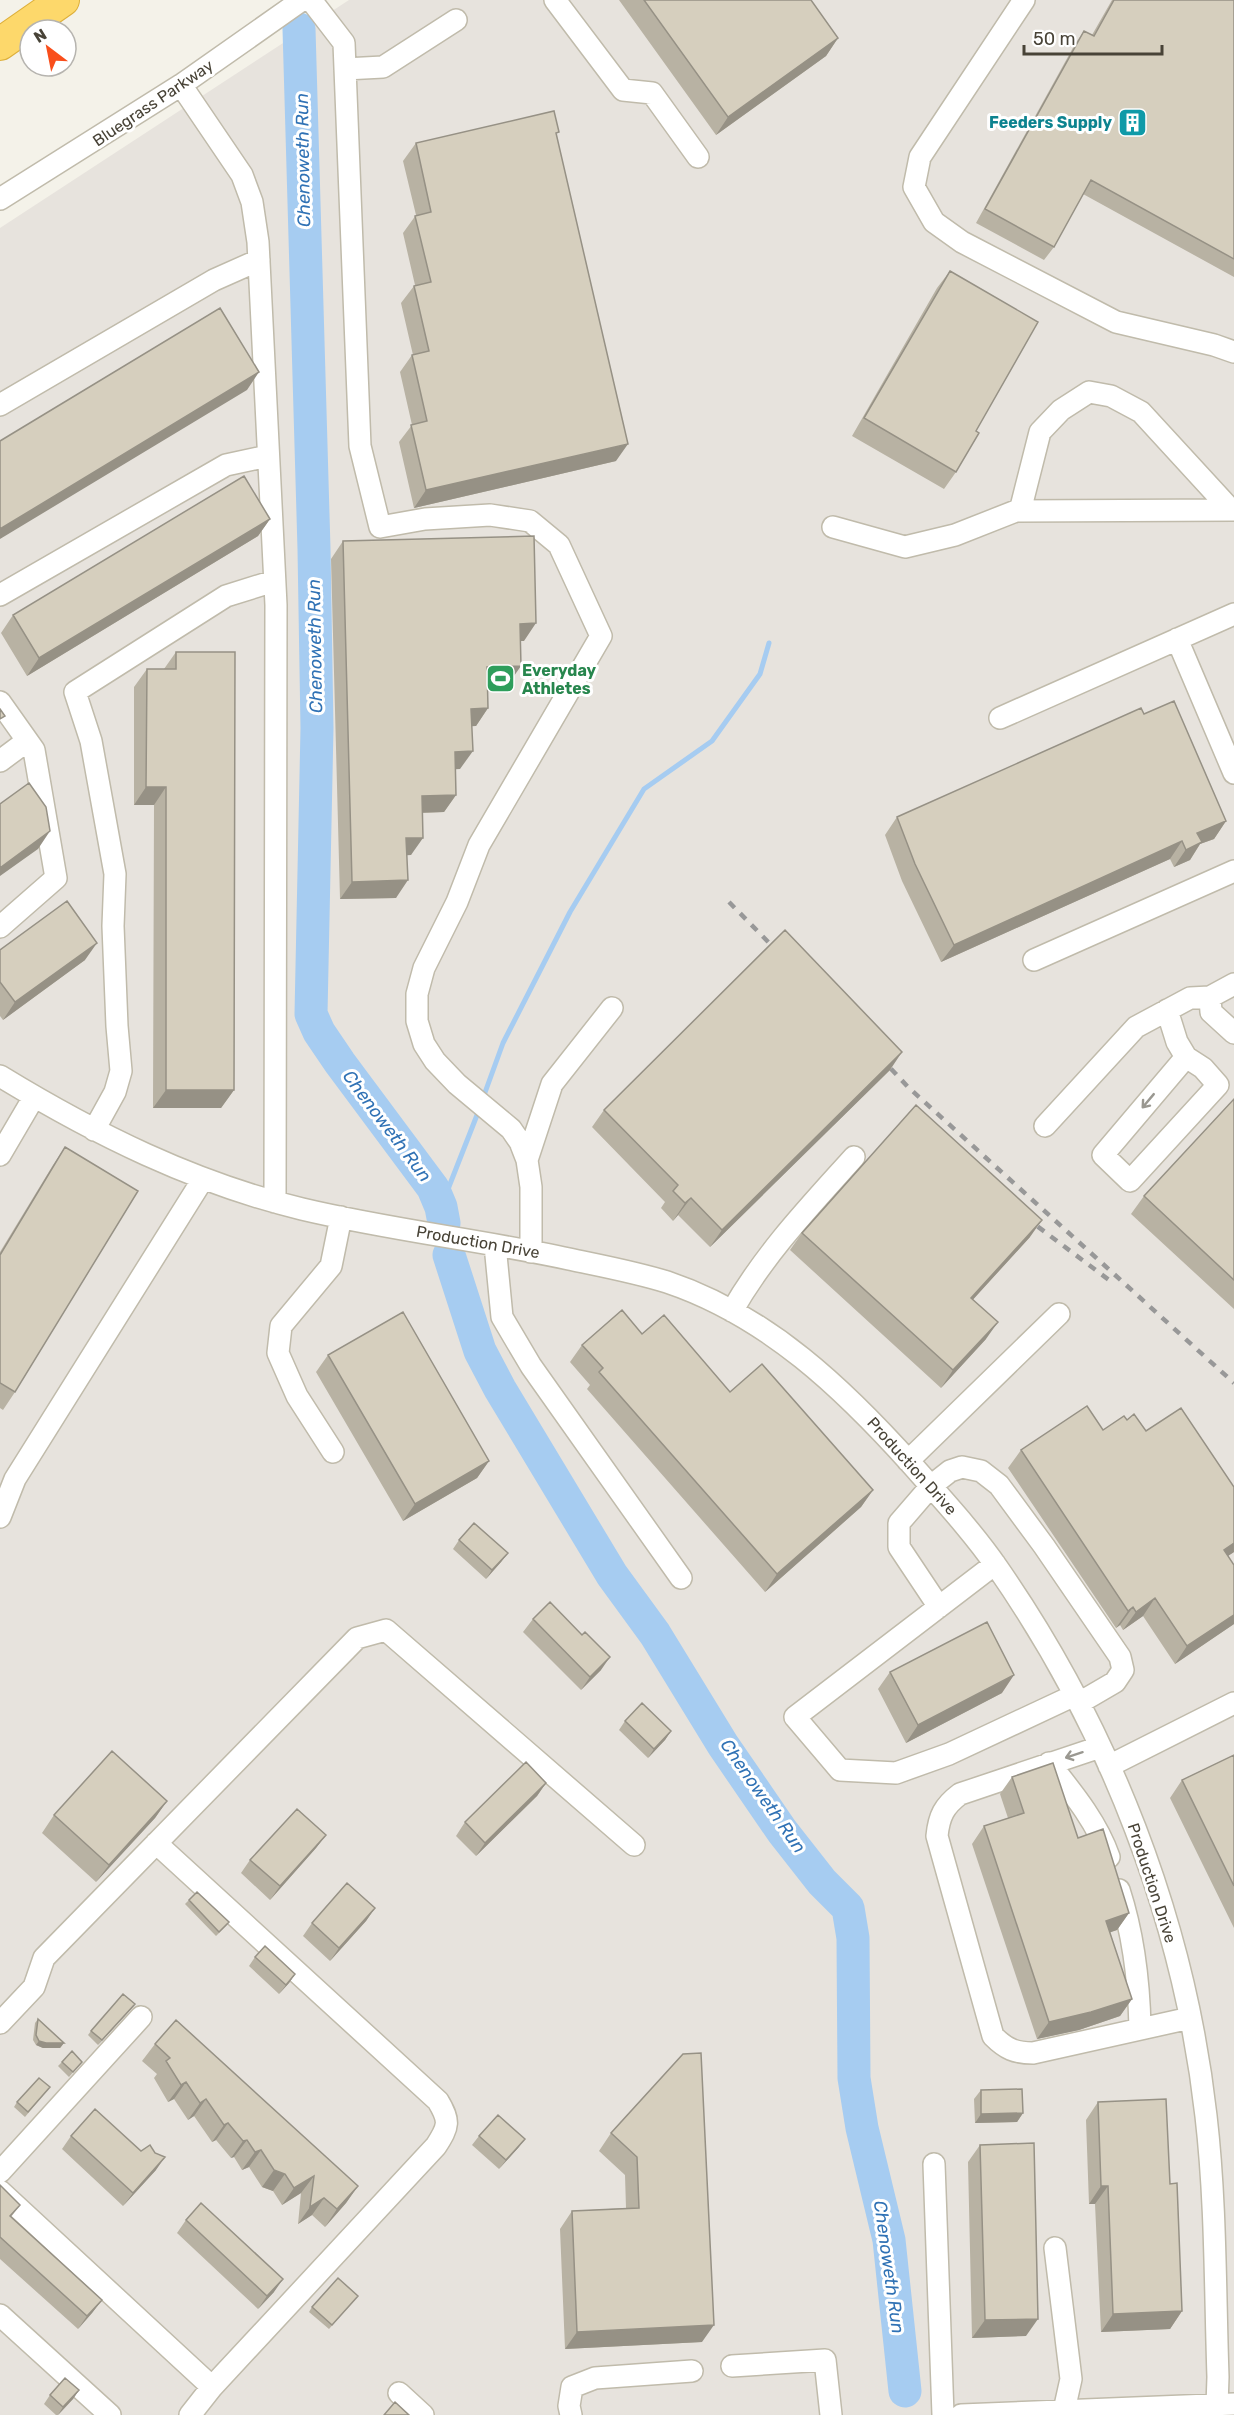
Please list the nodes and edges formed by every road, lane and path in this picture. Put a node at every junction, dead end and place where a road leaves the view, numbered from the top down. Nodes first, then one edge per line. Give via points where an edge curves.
1 (63, 0) edge
2 (302, 0) edge
3 (311, 0) edge
4 (555, 0) edge
5 (1024, 0) edge
6 (456, 20) dead end
7 (0, 44) edge
8 (345, 69) junction
9 (181, 85) junction
10 (698, 157) dead end
11 (0, 199) edge
12 (259, 260) junction
13 (1234, 352) edge
14 (0, 405) edge
15 (268, 456) junction
16 (1233, 510) edge
17 (1020, 511) junction
18 (832, 527) dead end
19 (274, 581) junction
20 (0, 595) edge
21 (1234, 614) edge
22 (1177, 639) junction
23 (0, 702) edge
24 (1000, 718) dead end
25 (27, 741) junction
26 (0, 761) edge
27 (1234, 773) edge
28 (1234, 871) edge
29 (0, 927) edge
30 (1034, 960) dead end
31 (1234, 984) edge
32 (1210, 997) junction
33 (612, 1008) dead end
34 (1167, 1010) junction
35 (1234, 1033) edge
36 (1186, 1057) junction
37 (0, 1076) edge
38 (34, 1097) junction
39 (1045, 1126) dead end
40 (94, 1130) junction
41 (0, 1155) edge
42 (854, 1157) dead end
43 (527, 1160) junction
44 (203, 1179) junction
45 (275, 1202) junction
46 (341, 1217) junction
47 (495, 1245) junction
48 (531, 1252) junction
49 (732, 1311) junction
50 (1059, 1314) dead end
51 (333, 1452) dead end
52 (908, 1461) junction
53 (8, 1472) edge
54 (931, 1486) junction
55 (0, 1517) edge
56 (995, 1564) junction
57 (681, 1578) dead end
58 (939, 1607) junction
59 (1077, 1699) junction
60 (1234, 1703) edge
61 (1100, 1747) junction
62 (1049, 1763) junction
63 (1109, 1766) junction
64 (156, 1843) junction
65 (634, 1845) dead end
66 (141, 2017) dead end
67 (1190, 2018) junction
68 (0, 2023) edge
69 (1140, 2028) junction
70 (934, 2164) dead end
71 (0, 2172) edge
72 (0, 2191) edge
73 (1055, 2248) dead end
74 (0, 2315) edge
75 (732, 2366) dead end
76 (692, 2371) dead end
77 (212, 2386) junction
78 (399, 2393) dead end
79 (1225, 2404) edge
80 (1171, 2411) edge
81 (1063, 2413) edge
82 (110, 2415) edge
83 (190, 2415) edge
84 (423, 2415) edge
85 (571, 2415) edge
86 (831, 2415) edge
87 (943, 2415) edge
88 (961, 2415) edge

1 - 7 highway
2 - 9 street, Bluegrass Parkway
3 - 8 street via 344,43
4 - 10 street via 623,90 652,93
5 - 13 street via 920,157 914,187 934,222 962,242 1116,322
6 - 8 street via 382,67
8 - 43 street via 360,446 380,527 425,519 490,515 530,521 559,545 601,636 479,845 457,902 424,968 417,994 417,1021 424,1044 435,1061 511,1129
9 - 11 street, Bluegrass Parkway
9 - 12 street via 242,175 252,202
12 - 14 street via 213,280
12 - 15 street
15 - 19 street
15 - 20 street via 226,465
16 - 17 street
16 - 17 street via 1141,412 1111,396 1089,392 1061,410 1040,432
17 - 18 street via 955,535 905,547
19 - 40 street via 226,596 75,692 91,741 115,874 121,1071 115,1092
19 - 45 street
21 - 22 street
22 - 24 street
22 - 27 street
23 - 25 street
25 - 26 street
25 - 29 street via 34,750 56,878
28 - 30 street
31 - 32 street
32 - 34 street via 1190,998
32 - 35 street via 1211,1012
33 - 43 street via 552,1084
34 - 36 street
34 - 39 street via 1136,1027
36 -> 36 street via 1102,1155 1130,1181 1218,1085
37 - 38 street, Production Drive
38 - 40 street, Production Drive
38 - 41 street
40 - 44 street, Production Drive
42 - 49 street via 783,1236 750,1279
43 - 48 street
44 - 45 street, Production Drive
44 - 53 street
45 - 46 street, Production Drive
46 - 47 street, Production Drive
46 - 51 street via 331,1266 281,1326 278,1353 297,1396
47 - 48 street, Production Drive
47 - 57 street via 502,1317 531,1366
48 - 49 street, Production Drive via 660,1280
49 - 52 street, Production Drive via 776,1337 822,1373
50 - 52 street
52 - 54 street, Production Drive
53 - 55 street
54 - 56 street, Production Drive
54 - 58 street via 899,1522 899,1547
54 - 59 street via 962,1467 981,1471 999,1485 1057,1564 1120,1657 1123,1670 1115,1682
56 - 58 street
56 - 59 street, Production Drive
58 - 59 street via 795,1717 840,1770 896,1773
59 - 61 street, Production Drive
60 - 63 street
61 -> 62 street
61 - 63 street, Production Drive
62 - 69 street via 1090,1817 1104,1843 1132,1936
62 - 69 street via 960,1794 945,1805 938,1820 937,1836 993,2036 1004,2047 1033,2053
63 - 67 street, Production Drive via 1164,1913
64 - 65 street via 357,1638 386,1630
64 - 68 street via 44,1958 34,1987
64 - 77 street via 438,2101 446,2115 447,2129 436,2145
66 - 71 street
67 - 69 street
67 - 79 street, Production Drive via 1206,2116 1218,2377
70 - 87 street
72 - 77 street
73 - 81 street via 1071,2379
74 - 82 street
75 - 86 street via 825,2361
76 - 85 street via 595,2378 572,2387
77 - 83 street
78 - 84 street
79 - 80 street
80 - 81 street
81 - 88 street

